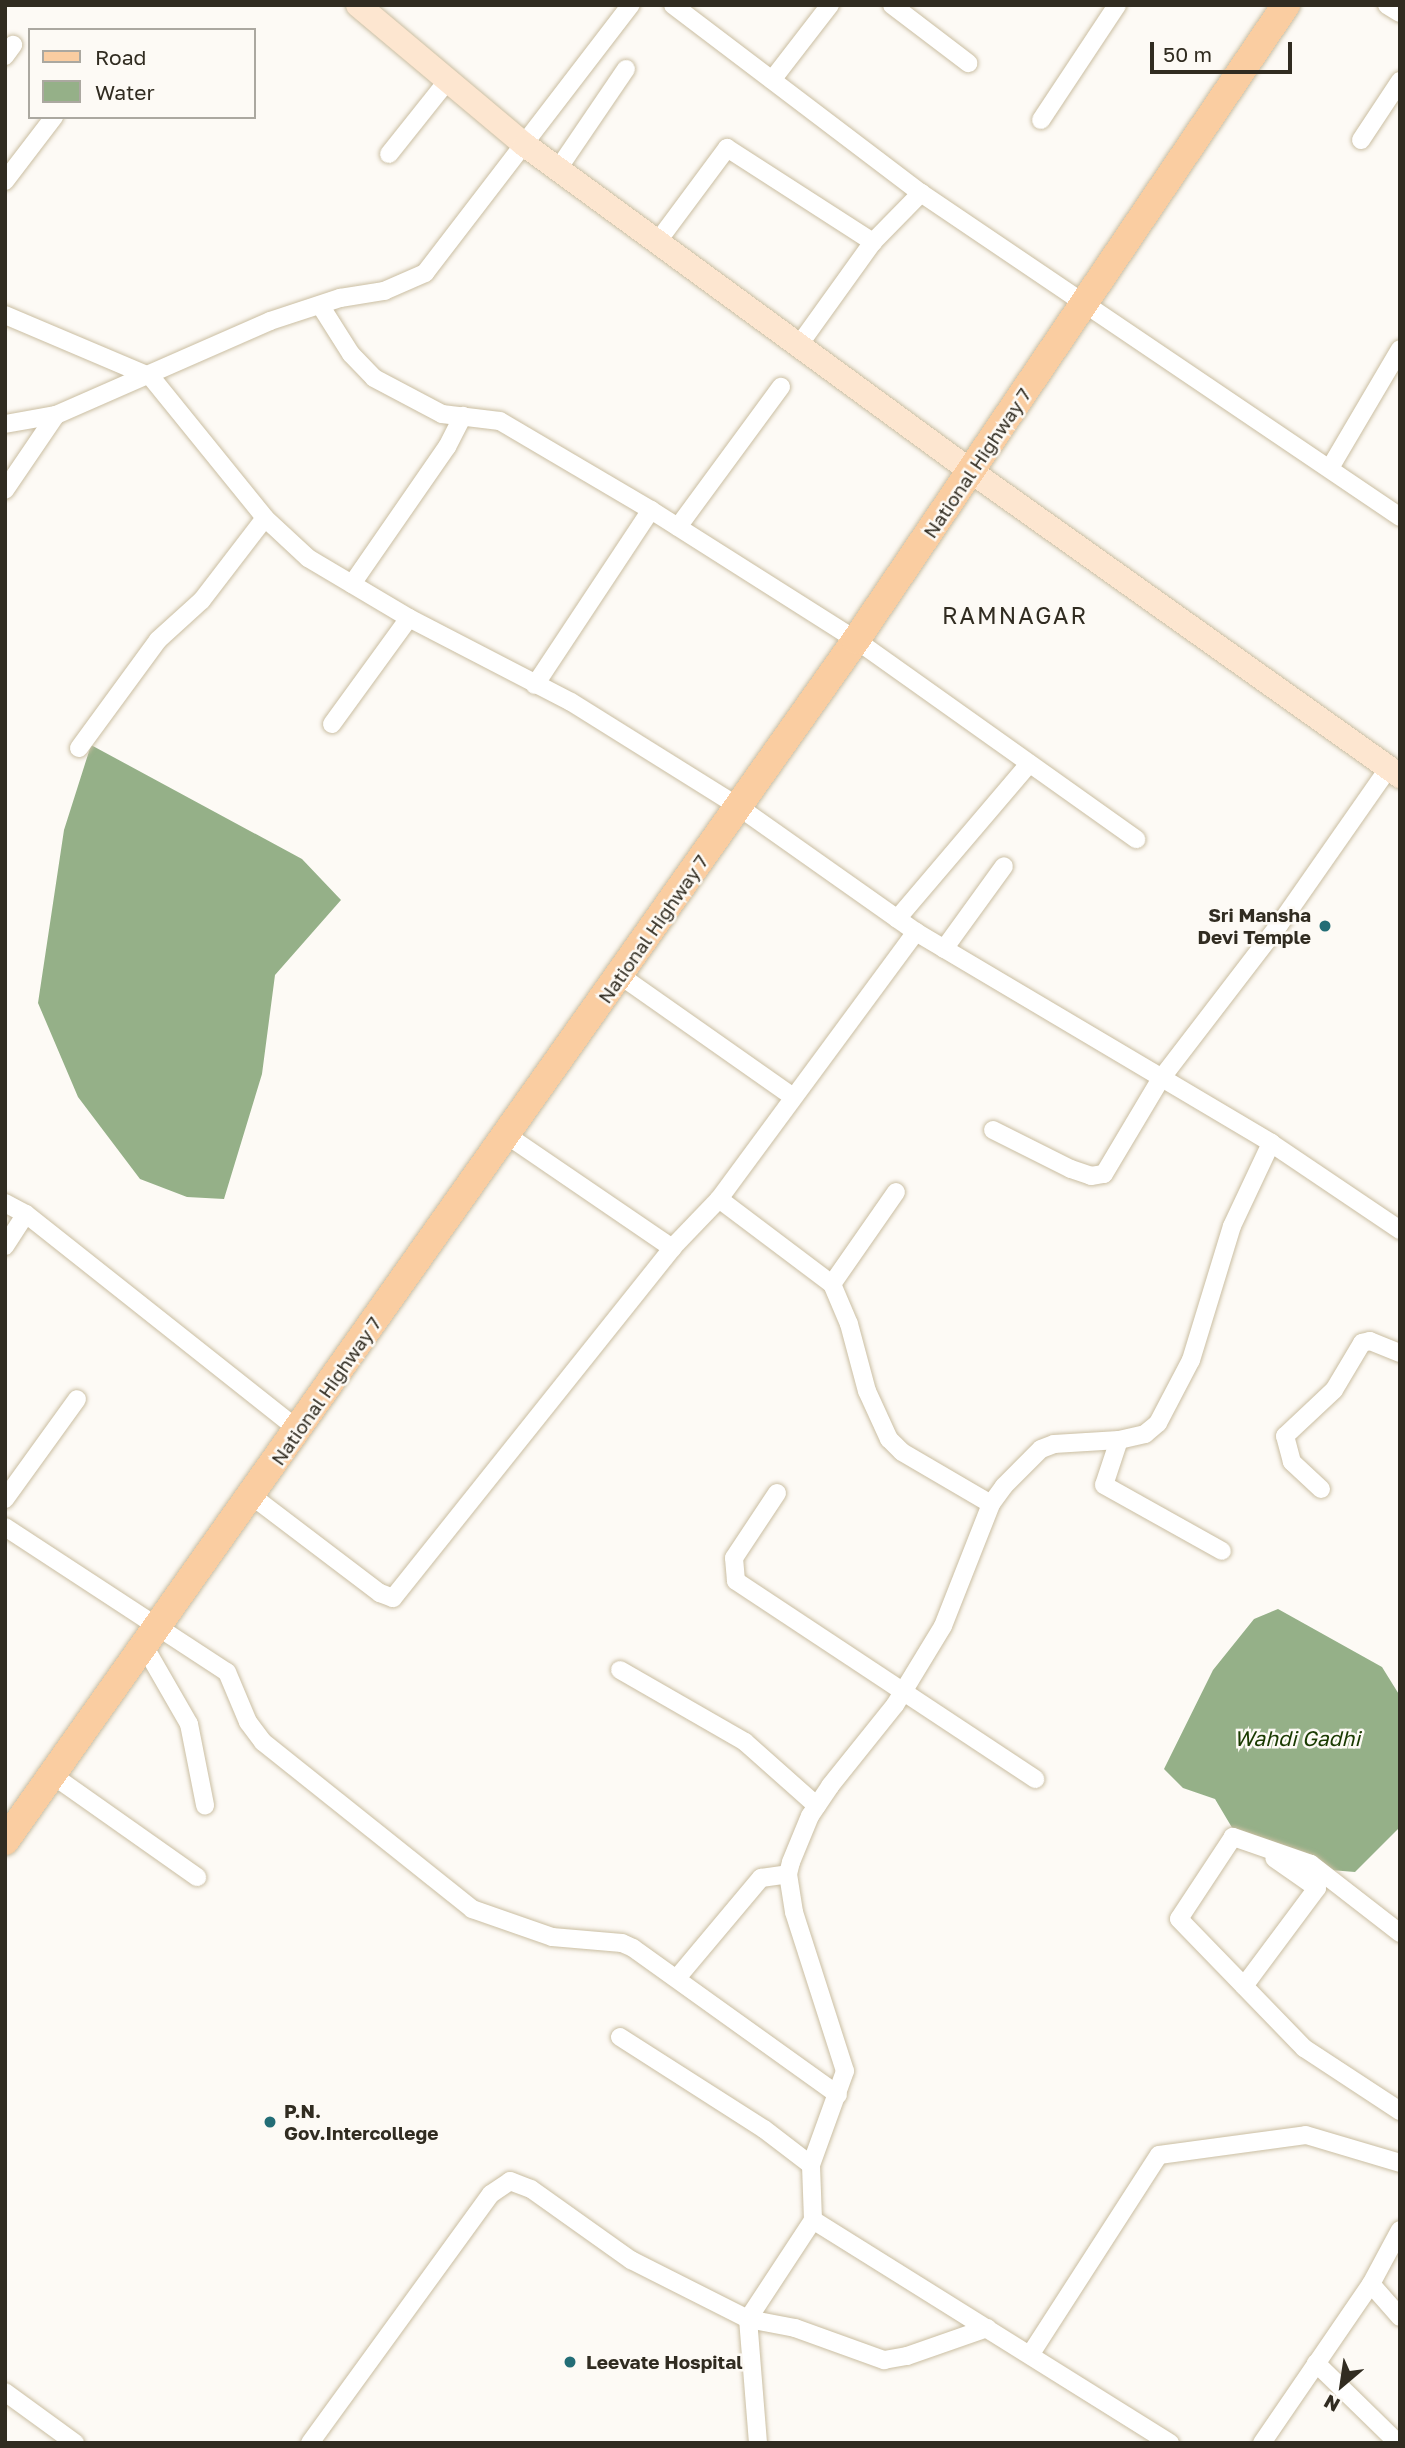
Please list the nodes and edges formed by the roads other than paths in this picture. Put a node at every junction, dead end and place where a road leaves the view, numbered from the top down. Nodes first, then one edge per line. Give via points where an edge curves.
1 (631, 5) edge
2 (673, 5) edge
3 (830, 5) edge
4 (892, 5) edge
5 (1117, 5) edge
6 (1286, 5) edge
7 (1387, 5) edge
8 (371, 9) edge
9 (1400, 13) edge
10 (968, 63) dead end
11 (626, 69) dead end
12 (448, 80) junction
13 (772, 80) junction
14 (1400, 81) edge
15 (52, 119) edge
16 (1041, 120) dead end
17 (1361, 140) dead end
18 (525, 145) junction
19 (389, 154) dead end
20 (558, 169) junction
21 (5, 181) edge
22 (921, 193) junction
23 (658, 241) junction
24 (873, 242) junction
25 (1085, 302) junction
26 (320, 305) junction
27 (5, 315) edge
28 (799, 345) junction
29 (1400, 349) edge
30 (151, 377) junction
31 (781, 387) dead end
32 (56, 415) junction
33 (463, 416) junction
34 (5, 424) edge
35 (1330, 468) junction
36 (972, 472) junction
37 (5, 490) edge
38 (651, 510) junction
39 (1400, 517) edge
40 (265, 518) junction
41 (677, 527) junction
42 (352, 584) junction
43 (409, 618) junction
44 (856, 640) junction
45 (535, 685) junction
46 (332, 724) dead end
47 (79, 748) dead end
48 (1029, 764) junction
49 (1394, 773) edge
50 (739, 807) junction
51 (1136, 839) dead end
52 (1004, 866) dead end
53 (897, 919) junction
54 (916, 932) junction
55 (944, 949) junction
56 (621, 976) junction
57 (1160, 1080) junction
58 (792, 1096) junction
59 (993, 1130) dead end
60 (508, 1136) junction
61 (1271, 1143) junction
62 (896, 1192) dead end
63 (719, 1199) junction
64 (5, 1203) edge
65 (26, 1214) junction
66 (1400, 1230) edge
67 (5, 1246) edge
68 (672, 1248) junction
69 (832, 1284) junction
70 (1400, 1353) edge
71 (77, 1399) dead end
72 (299, 1430) junction
73 (1119, 1440) junction
74 (1321, 1489) dead end
75 (777, 1493) dead end
76 (252, 1496) junction
77 (5, 1499) edge
78 (991, 1504) junction
79 (5, 1527) edge
80 (1222, 1551) dead end
81 (149, 1636) junction
82 (620, 1670) dead end
83 (904, 1689) junction
84 (51, 1774) junction
85 (1035, 1779) dead end
86 (205, 1805) dead end
87 (817, 1806) junction
88 (5, 1841) edge
89 (1254, 1844) junction
90 (788, 1874) junction
91 (197, 1877) dead end
92 (1400, 1933) edge
93 (677, 1978) junction
94 (1244, 1986) junction
95 (620, 2037) dead end
96 (838, 2095) junction
97 (1400, 2110) edge
98 (1400, 2162) edge
99 (811, 2165) junction
100 (813, 2220) junction
101 (1400, 2230) edge
102 (1371, 2284) junction
103 (1400, 2316) edge
104 (747, 2319) junction
105 (987, 2328) junction
106 (1030, 2355) junction
107 (1316, 2363) junction
108 (5, 2392) edge
109 (1165, 2441) edge
110 (75, 2443) edge
111 (310, 2443) edge
112 (758, 2443) edge
113 (1262, 2443) edge
114 (1398, 2443) edge

1 - 18 street
2 - 13 street
3 - 13 street
4 - 10 street
5 - 16 street
6 - 25 main road, National Highway 7
7 - 9 street
8 - 12 main road
11 - 20 street
12 - 18 main road
12 - 19 street
13 - 22 street
14 - 17 street
15 - 21 street
18 - 20 main road
18 - 26 street via 425,273 384,291
20 - 23 main road
22 - 24 street
22 - 25 street
23 - 24 street via 727,148
23 - 28 main road
24 - 28 street
25 - 35 street
25 - 36 main road, National Highway 7
26 - 30 street via 270,321
26 - 33 street via 351,354 374,378 442,414
27 - 30 street
28 - 36 main road
29 - 35 street
30 - 32 street
30 - 40 street
31 - 41 street
32 - 34 street
32 - 37 street
33 - 38 street via 500,421
33 - 42 street via 447,447
35 - 39 street
36 - 44 main road, National Highway 7
36 - 49 main road
38 - 41 street
38 - 45 street
40 - 42 street via 308,558
40 - 47 street via 202,600 158,640
41 - 44 street
42 - 43 street
43 - 45 street
43 - 46 street
44 - 48 street
44 - 50 main road, National Highway 7
45 - 50 street via 571,702
48 - 51 street
48 - 53 street
49 - 57 street
50 - 53 street
50 - 56 main road, National Highway 7
52 - 55 street
53 - 54 street
54 - 55 street
54 - 58 street
55 - 57 street
56 - 58 street
56 - 60 main road, National Highway 7
57 - 59 street via 1104,1174 1091,1176 1071,1169
57 - 61 street
58 - 63 street
60 - 68 street
60 - 72 main road, National Highway 7
61 - 66 street
61 - 73 street via 1231,1226 1191,1360 1169,1403 1145,1434
62 - 69 street
63 - 68 street
63 - 69 street
64 - 65 street
65 - 67 street
65 - 72 street
68 - 76 street via 393,1598 380,1594
69 - 78 street via 849,1324 867,1391 889,1439 902,1452
70 - 74 street via 1370,1341 1362,1343 1334,1390 1285,1436 1292,1462
71 - 77 street
72 - 76 main road, National Highway 7
73 - 78 street via 1041,1449
73 - 80 street via 1104,1485
75 - 83 street via 734,1558 736,1581
76 - 81 main road, National Highway 7
78 - 83 street via 954,1604
79 - 81 street
81 - 84 main road, National Highway 7
81 - 86 street via 188,1724
81 - 93 street via 227,1672 248,1722 263,1742 472,1909 552,1937 622,1943
82 - 87 street via 745,1742
83 - 85 street
83 - 87 street
84 - 88 main road, National Highway 7
84 - 91 street
87 - 90 street
89 - 92 street via 1311,1864
89 - 94 street via 1317,1888
89 - 94 street via 1233,1836 1179,1919
90 - 93 street via 761,1878
90 - 96 street via 794,1912 844,2061
93 - 96 street
94 - 97 street via 1304,2048
95 - 99 street via 764,2129
96 - 99 street
98 - 106 street via 1306,2135 1159,2155
99 - 100 street
100 - 104 street
100 - 105 street
101 - 102 street
102 - 103 street
102 - 107 street
104 - 105 street via 795,2328 884,2360
104 - 111 street via 631,2260 531,2189 510,2180 491,2194
104 - 112 street
105 - 106 street
106 - 109 street
107 - 113 street
107 - 114 street
108 - 110 street

